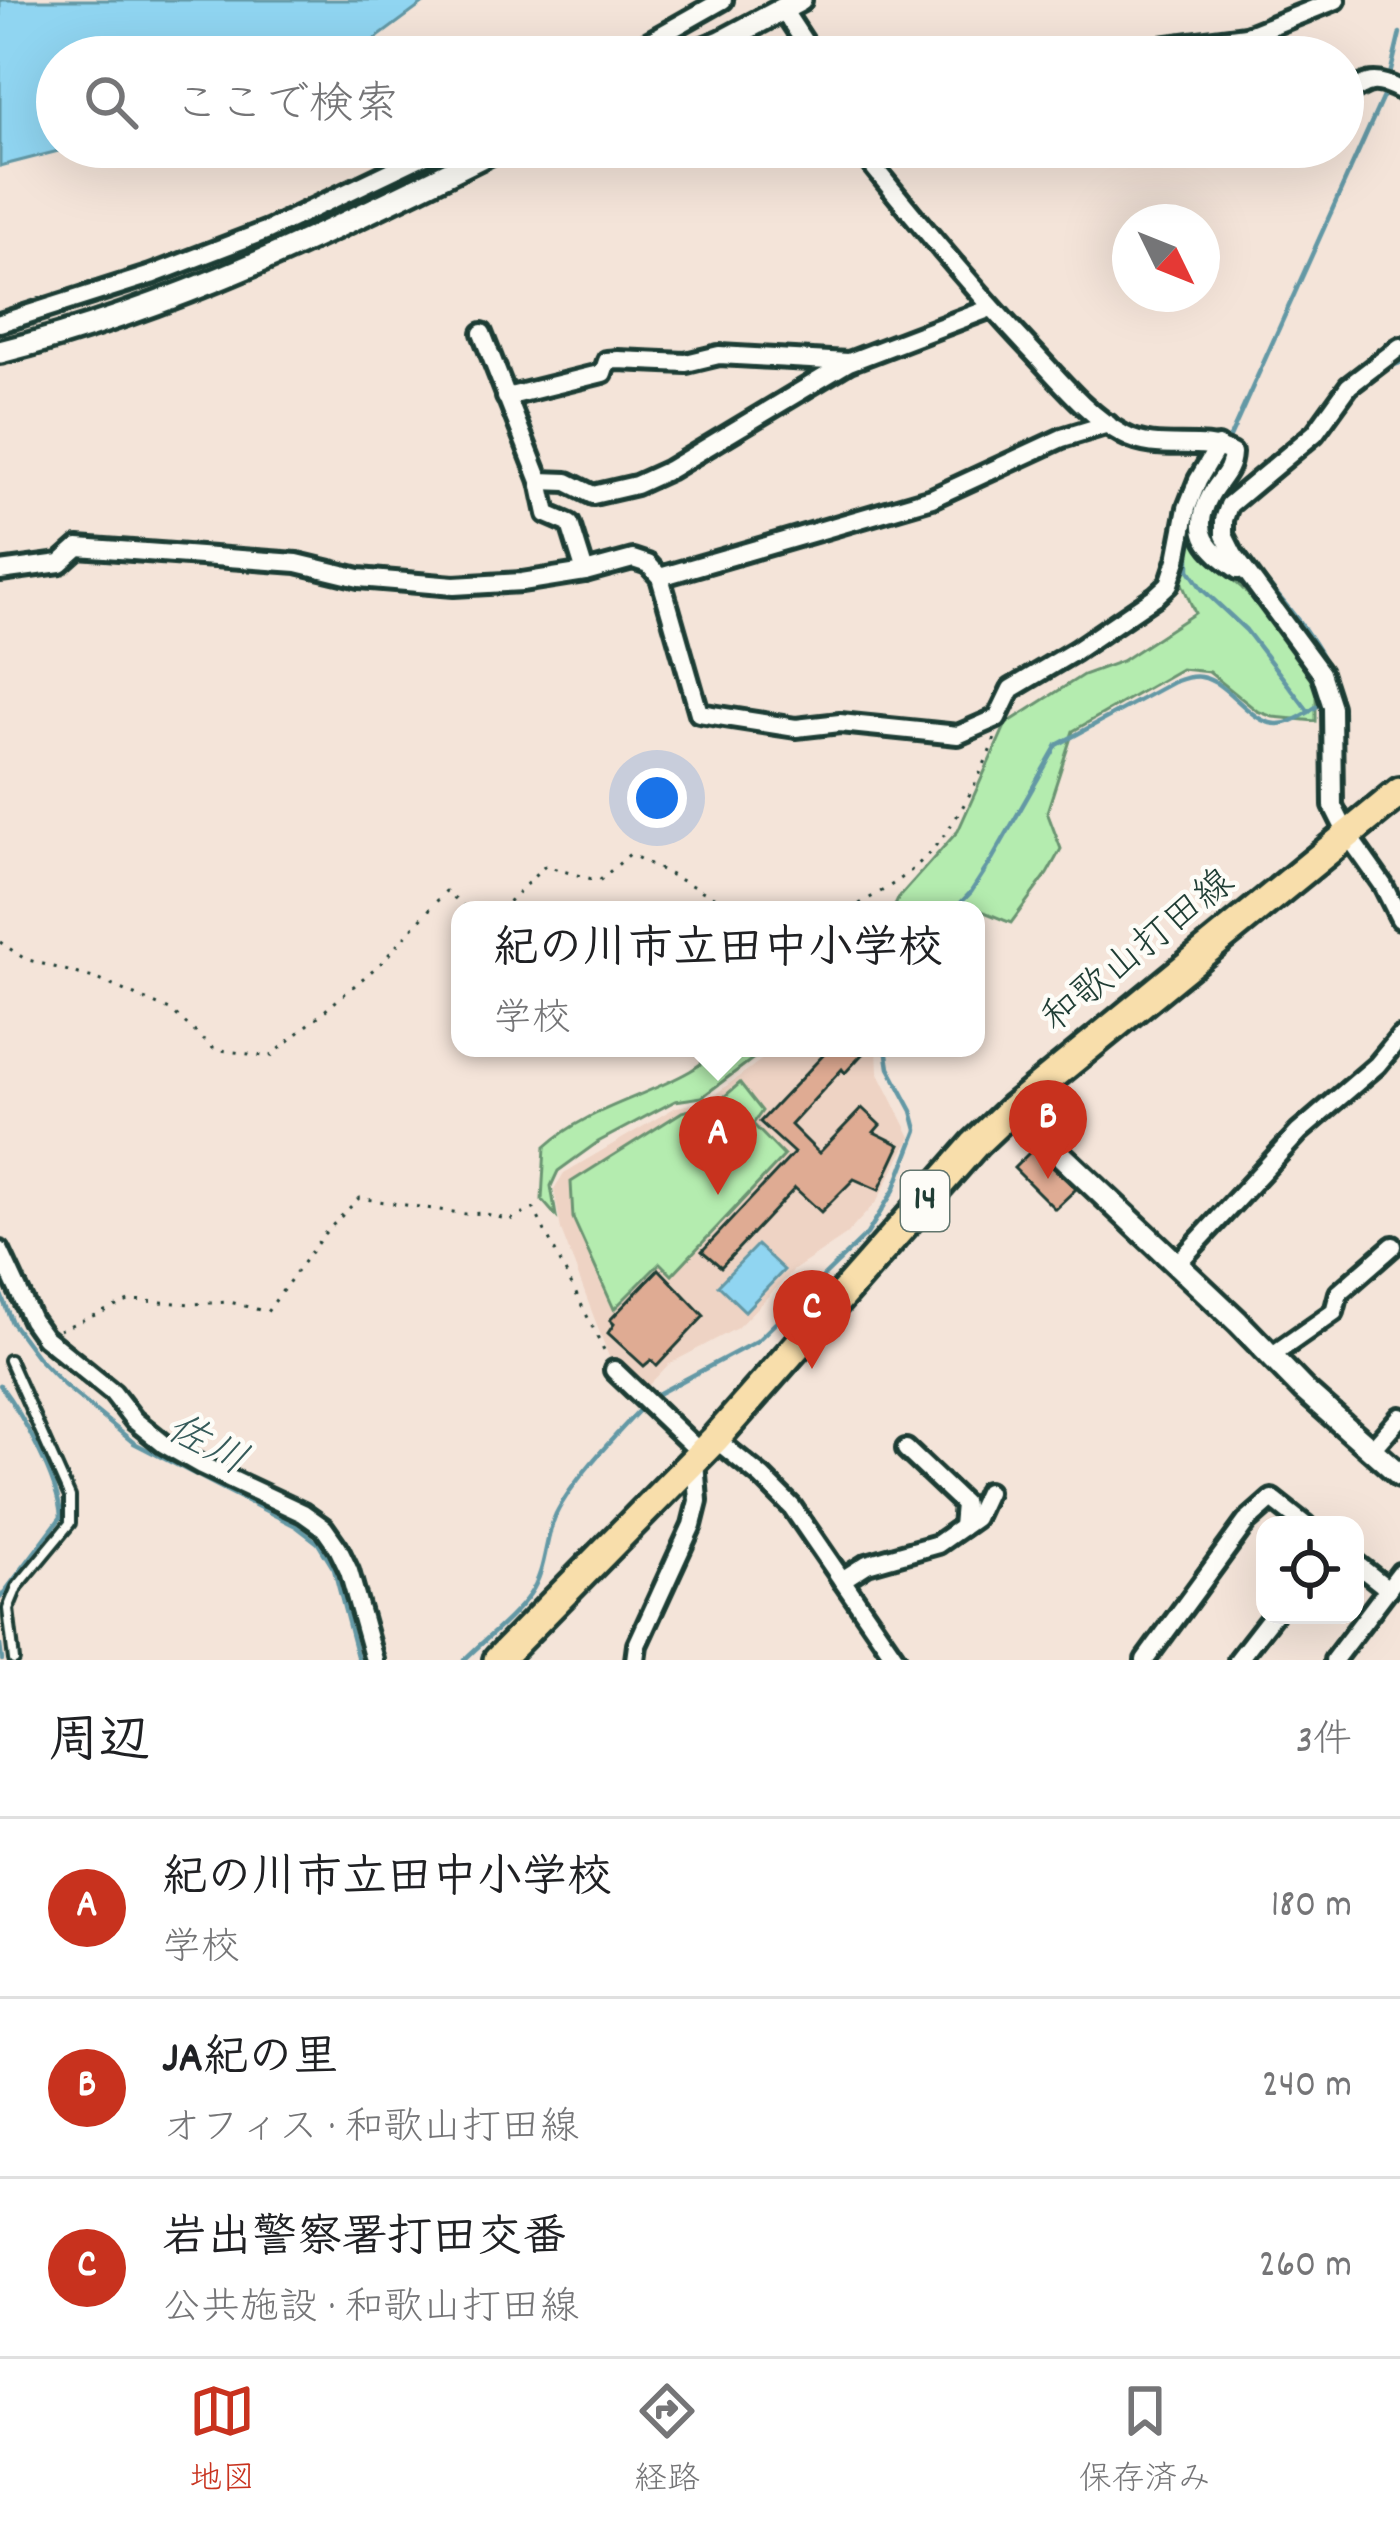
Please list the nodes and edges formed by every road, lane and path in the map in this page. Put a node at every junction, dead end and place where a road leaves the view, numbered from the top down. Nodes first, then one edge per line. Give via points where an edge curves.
1 (723, 0) edge
2 (1336, 0) edge
3 (792, 5) edge
4 (1302, 6) edge
5 (659, 36) edge
6 (728, 36) edge
7 (805, 36) edge
8 (1246, 36) edge
9 (1364, 83) edge
10 (1400, 90) edge
11 (398, 168) edge
12 (458, 168) edge
13 (874, 168) edge
14 (991, 308) junction
15 (0, 323) edge
16 (482, 333) dead end
17 (1400, 347) edge
18 (0, 352) edge
19 (849, 362) junction
20 (506, 397) junction
21 (1108, 424) junction
22 (1218, 446) junction
23 (540, 481) junction
24 (0, 571) edge
25 (585, 572) junction
26 (660, 577) junction
27 (1249, 578) junction
28 (998, 718) junction
29 (1400, 792) edge
30 (1347, 834) junction
31 (458, 901) edge
32 (509, 901) edge
33 (721, 901) edge
34 (863, 901) edge
35 (1400, 919) edge
36 (0, 942) edge
37 (1400, 1037) edge
38 (1012, 1109) junction
39 (1393, 1246) dead end
40 (0, 1251) edge
41 (1176, 1265) junction
42 (44, 1337) junction
43 (1271, 1357) junction
44 (9, 1360) dead end
45 (614, 1370) joint
46 (1400, 1417) edge
47 (906, 1449) dead end
48 (704, 1450) junction
49 (1372, 1450) junction
50 (1400, 1475) edge
51 (987, 1492) dead end
52 (1294, 1516) edge
53 (962, 1527) junction
54 (1364, 1570) edge
55 (1400, 1574) edge
56 (842, 1580) junction
57 (1388, 1589) junction
58 (1266, 1624) edge
59 (14, 1660) edge
60 (374, 1660) edge
61 (498, 1660) edge
62 (635, 1660) edge
63 (897, 1660) edge
64 (1145, 1660) edge
65 (1238, 1660) edge
66 (1334, 1660) edge

1 - 5 street
2 - 4 street
3 - 6 street
3 - 7 street
4 - 8 street
9 - 10 street
11 - 15 street via 268,230
12 - 18 street via 202,286
13 - 14 street
14 - 19 street
14 - 21 street
16 - 20 street
17 - 27 street via 1349,386 1316,433 1229,505 1224,536
19 - 20 street via 618,360 603,373
19 - 23 street via 636,485 592,495 567,482
20 - 23 street
21 - 22 street via 1150,444
21 - 26 street via 932,498
22 - 27 street via 1232,452 1231,468 1210,496 1202,534
22 - 28 street via 1187,508 1168,584 1011,688
23 - 25 street via 548,514 570,524
24 - 25 street via 60,563 78,547 297,563 454,586
25 - 26 street via 633,559
26 - 28 street via 699,713 796,728 840,723 958,735
27 - 30 street via 1321,673 1332,706 1333,806
28 - 34 path via 985,765 938,844
29 - 30 main road, 和歌山打田線 / 14
30 - 35 street
30 - 38 main road, 和歌山打田線 / 14
31 - 36 path via 446,891 381,963 270,1057 214,1049 172,1011 25,959
32 - 33 path via 545,866 599,881 630,854
37 - 41 street
38 - 41 street
38 - 48 main road, 和歌山打田線 / 14
39 - 43 street via 1339,1293 1334,1312
40 - 42 street
41 - 43 street
42 - 45 path via 131,1300 230,1302 266,1312 359,1198 509,1220 534,1209
42 - 60 street via 164,1444 324,1528 349,1571
43 - 49 street
44 - 59 lane via 70,1497 70,1523 8,1609
45 - 48 street
46 - 49 street
47 - 53 street via 964,1504
48 - 56 street via 762,1477
48 - 61 main road, 和歌山打田線 / 14
48 - 62 street via 692,1525
49 - 50 street
51 - 53 street
52 - 64 street via 1272,1499 1246,1522
53 - 56 street
54 - 57 street
55 - 57 street
56 - 63 street
57 - 66 street
58 - 65 street

